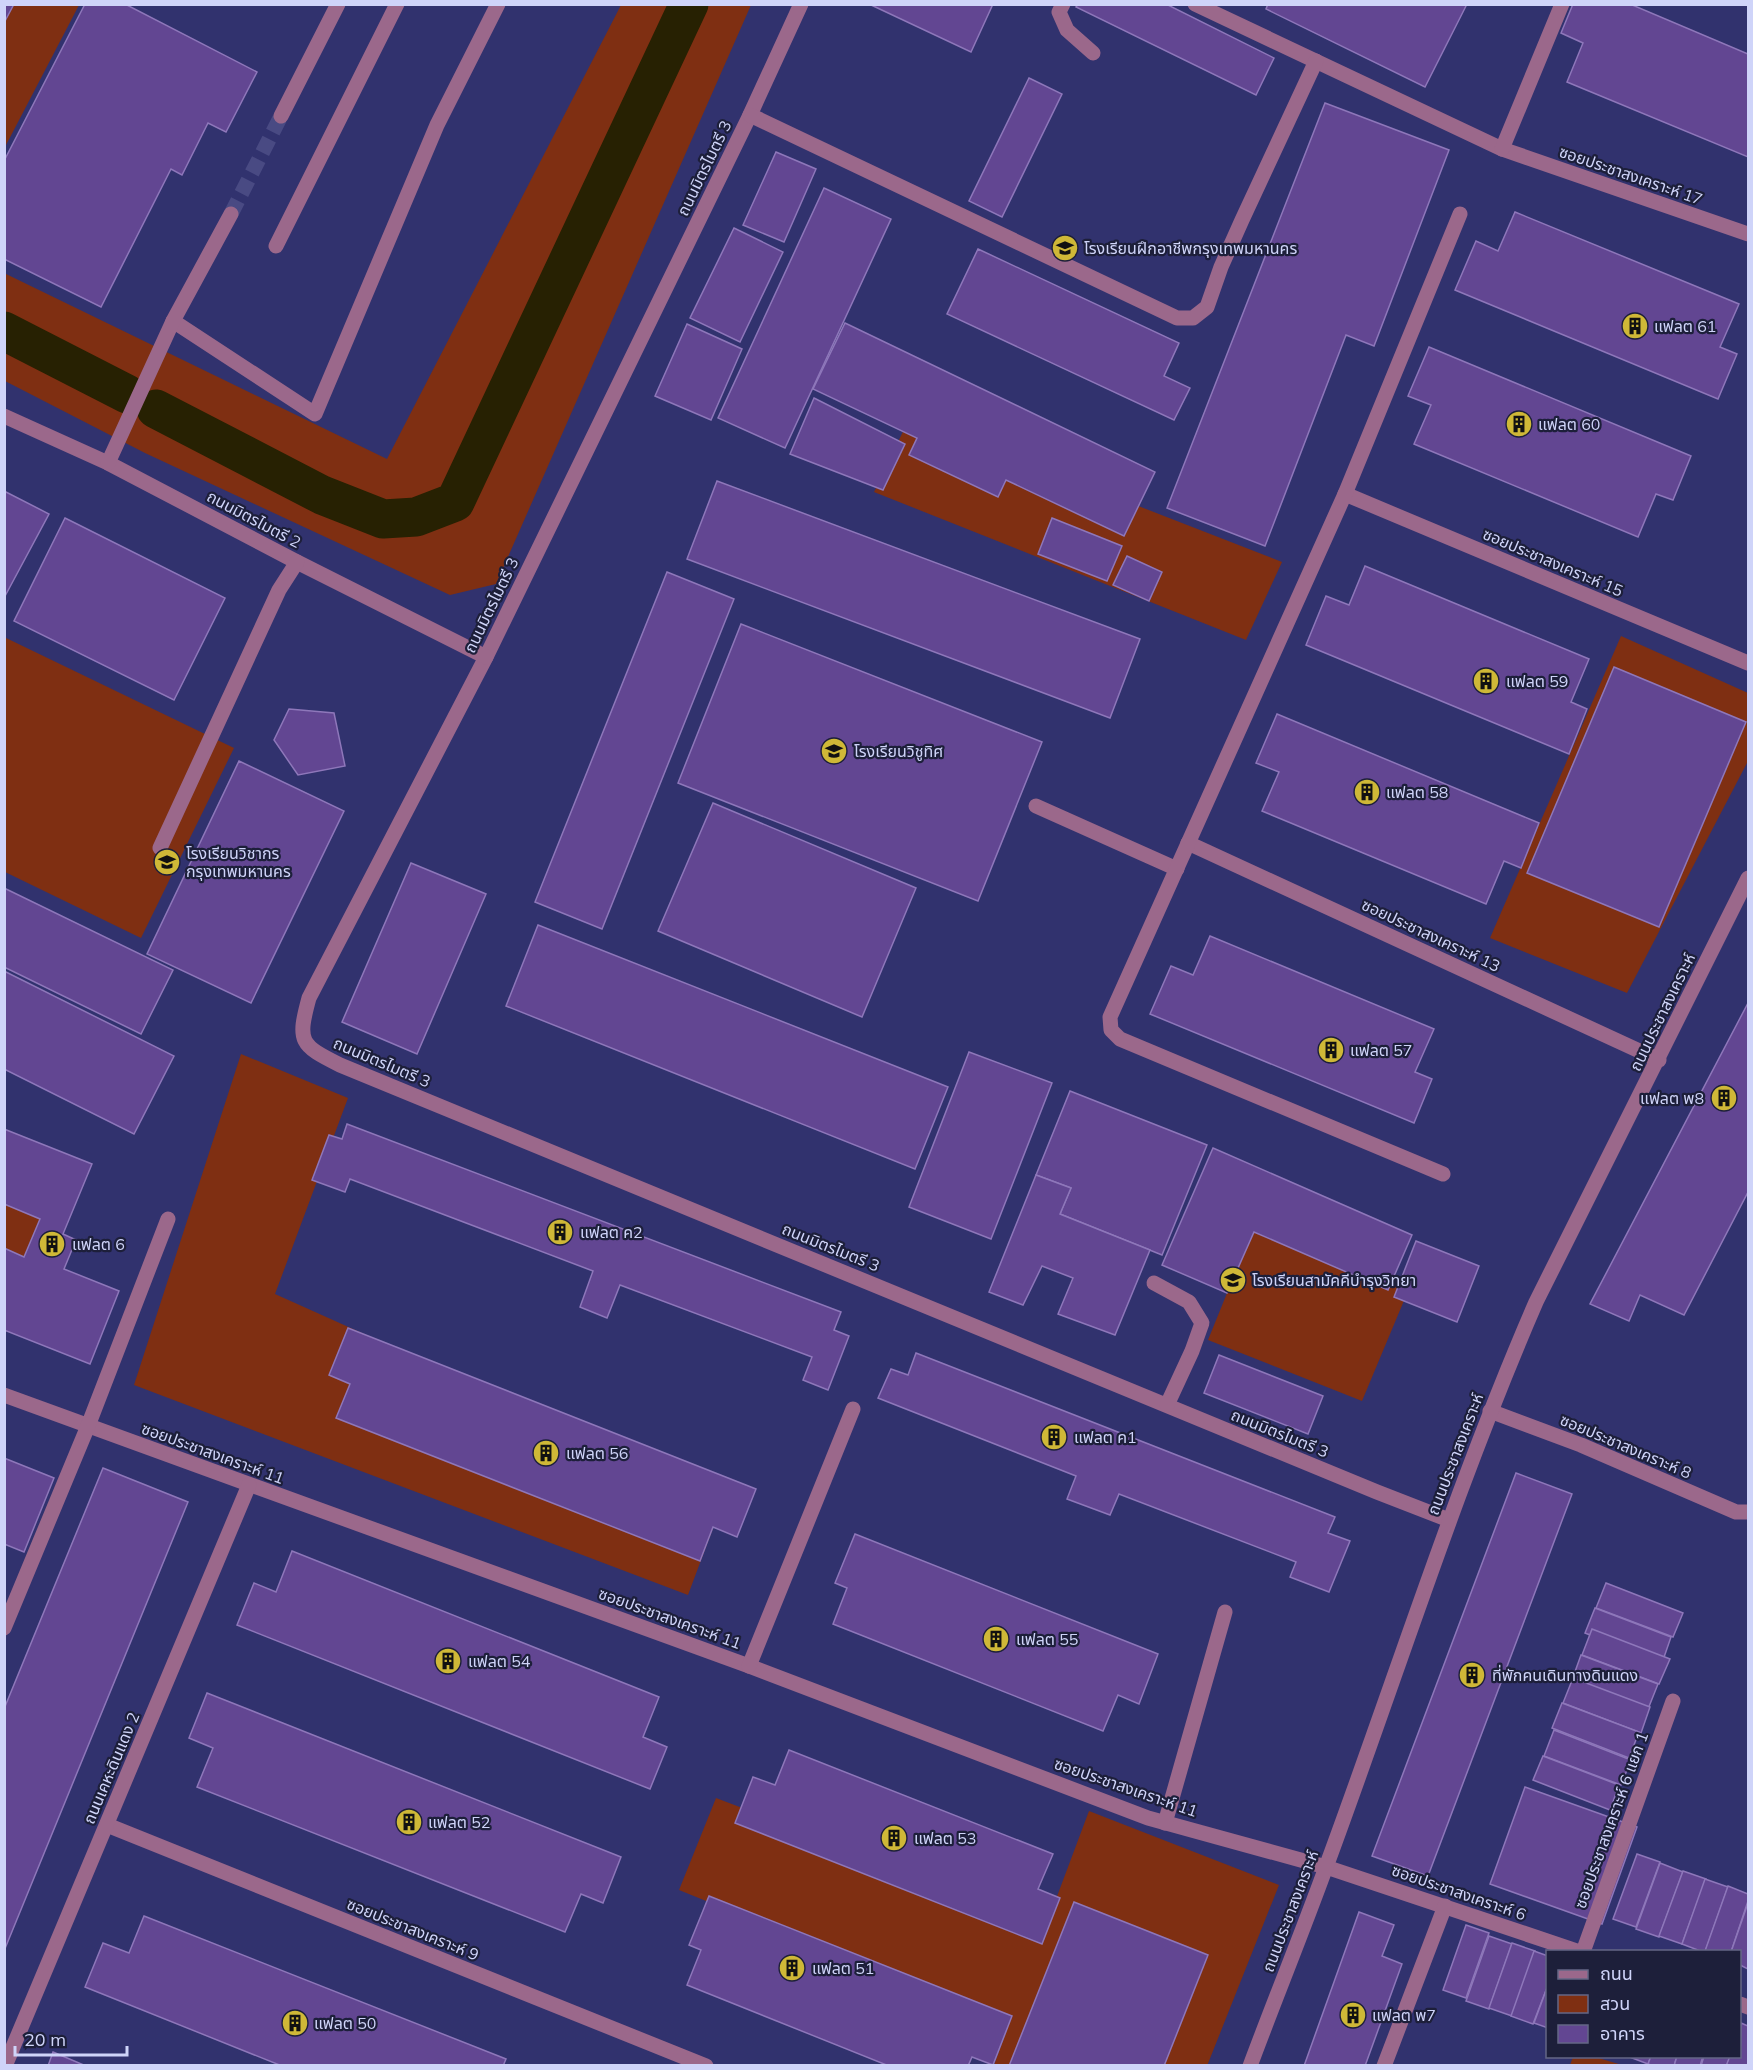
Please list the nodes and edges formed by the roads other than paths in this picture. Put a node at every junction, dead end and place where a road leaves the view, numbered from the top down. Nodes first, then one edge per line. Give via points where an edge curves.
1 (338, 4) edge
2 (397, 4) edge
3 (498, 4) edge
4 (801, 4) edge
5 (1063, 4) edge
6 (1196, 4) edge
7 (1562, 4) edge
8 (1093, 53) dead end
9 (1316, 61) junction
10 (750, 115) junction
11 (281, 116) tunnel mouth
12 (1502, 149) junction
13 (231, 214) tunnel mouth
14 (1460, 214) dead end
15 (1749, 234) edge
16 (276, 246) dead end
17 (173, 321) junction
18 (4, 416) edge
19 (108, 463) junction
20 (1345, 494) junction
21 (297, 562) junction
22 (486, 657) junction
23 (1749, 663) edge
24 (1036, 806) dead end
25 (1188, 843) junction
26 (160, 848) dead end
27 (1177, 870) junction
28 (1749, 878) edge
29 (1659, 1060) junction
30 (1443, 1174) dead end
31 (168, 1219) dead end
32 (1154, 1283) dead end
33 (4, 1395) edge
34 (1167, 1405) junction
35 (853, 1409) dead end
36 (1490, 1411) junction
37 (88, 1426) junction
38 (249, 1485) junction
39 (1749, 1512) edge
40 (1449, 1520) junction
41 (1225, 1612) dead end
42 (4, 1628) edge
43 (749, 1666) junction
44 (1673, 1701) dead end
45 (1165, 1823) junction
46 (107, 1825) junction
47 (1326, 1867) junction
48 (1445, 1906) junction
49 (1576, 1950) edge
50 (1583, 1950) edge
51 (6, 2066) edge
52 (706, 2066) edge
53 (1250, 2066) edge
54 (1384, 2066) edge

1 - 11 street
2 - 16 street
3 - 17 street via 437,125 315,414
4 - 10 street, ถนนมิตรไมตรี 3
5 - 8 street via 1059,12 1067,30
6 - 9 street, ซอยประชาสงเคราะห์ 17
7 - 12 street
9 - 10 street via 1221,267 1207,307 1193,318 1178,318
9 - 12 street, ซอยประชาสงเคราะห์ 17
10 - 22 street, ถนนมิตรไมตรี 3
12 - 15 street, ซอยประชาสงเคราะห์ 17
13 - 17 street
14 - 20 street
17 - 19 street
18 - 19 street, ถนนมิตรไมตรี 2
19 - 21 street, ถนนมิตรไมตรี 2
20 - 23 street, ซอยประชาสงเคราะห์ 15
20 - 25 street
21 - 22 street, ถนนมิตรไมตรี 2
21 - 26 street via 279,590
22 - 34 street, ถนนมิตรไมตรี 3 via 309,998 302,1022 304,1040 314,1052
24 - 27 street
25 - 27 street
25 - 29 street, ซอยประชาสงเคราะห์ 13
27 - 30 street via 1110,1017 1111,1030 1120,1039
28 - 29 street, ถนนประชาสงเคราะห์
29 - 36 street, ถนนประชาสงเคราะห์ via 1536,1302
31 - 37 street
32 - 34 street via 1189,1302 1202,1323
33 - 37 street, ซอยประชาสงเคราะห์ 11
34 - 40 street, ถนนมิตรไมตรี 3
35 - 43 street
36 - 39 street, ซอยประชาสงเคราะห์ 8 via 1581,1445 1736,1512
36 - 40 street, ถนนประชาสงเคราะห์
37 - 38 street, ซอยประชาสงเคราะห์ 11
37 - 42 street
38 - 43 street, ซอยประชาสงเคราะห์ 11
38 - 46 street, ถนนเคหะดินแดง 2
40 - 47 street, ถนนประชาสงเคราะห์
41 - 45 street
43 - 45 street, ซอยประชาสงเคราะห์ 11
44 - 50 street, ซอยประชาสงเคราะห์ 6 แยก 1
45 - 47 street, ซอยประชาสงเคราะห์ 11
46 - 51 street, ถนนเคหะดินแดง 2
46 - 52 street, ซอยประชาสงเคราะห์ 9
47 - 48 street, ซอยประชาสงเคราะห์ 6
47 - 53 street, ถนนประชาสงเคราะห์
48 - 49 street, ซอยประชาสงเคราะห์ 6
48 - 54 street

